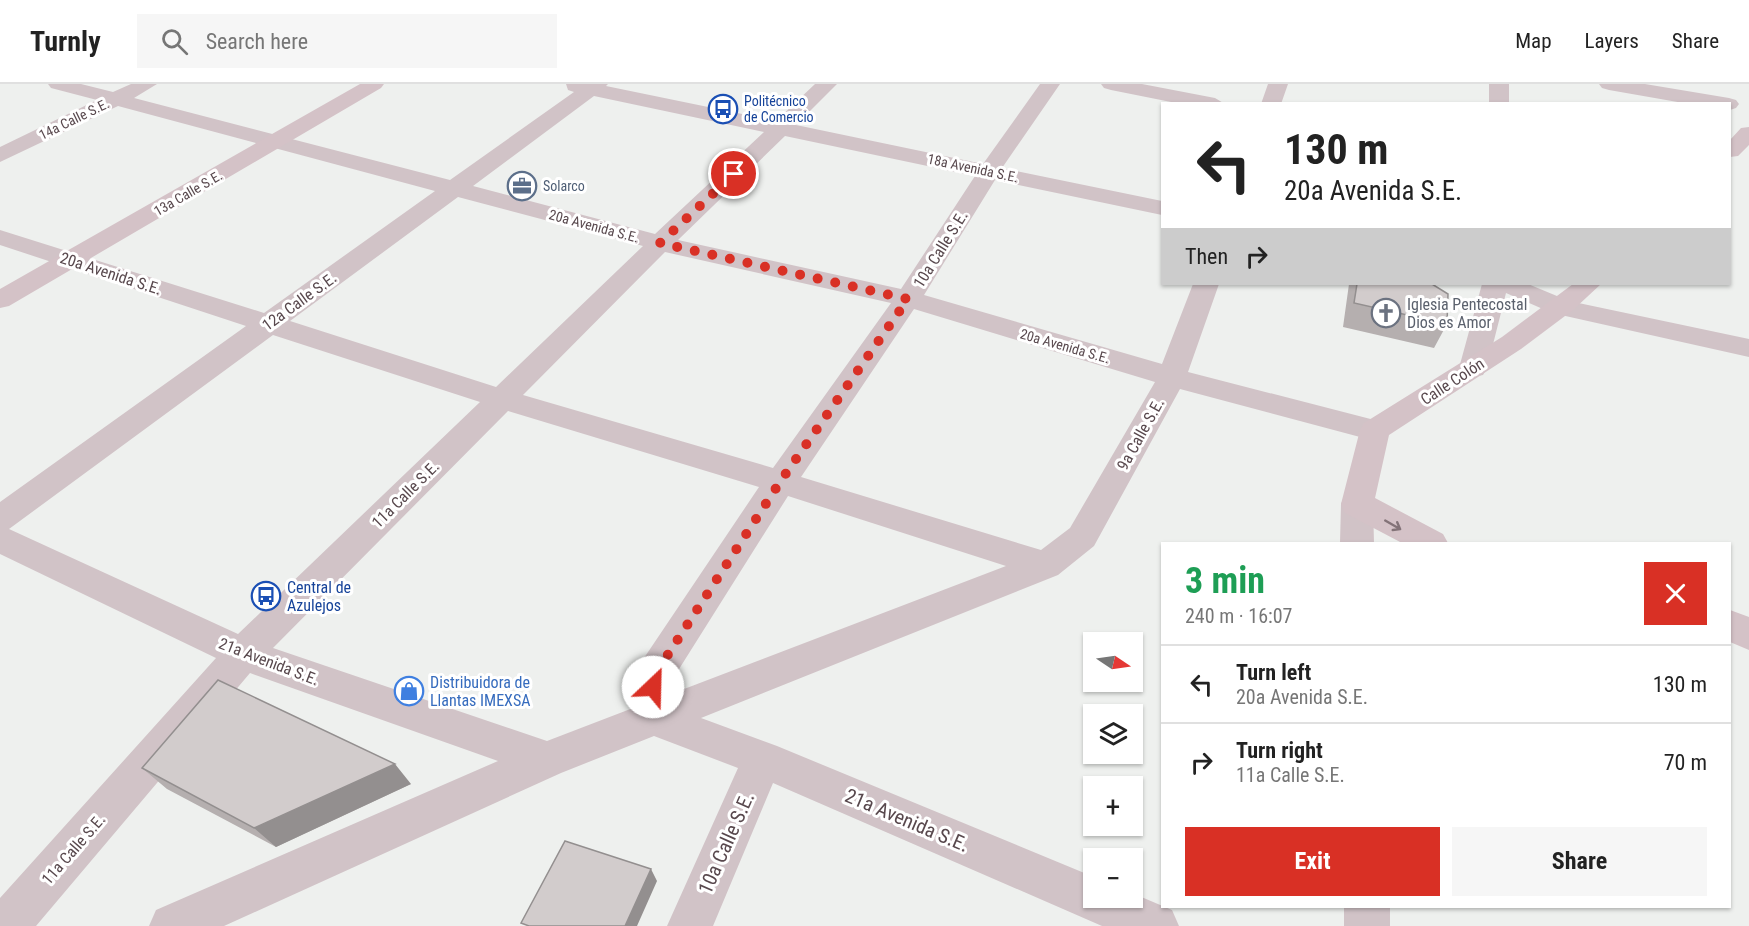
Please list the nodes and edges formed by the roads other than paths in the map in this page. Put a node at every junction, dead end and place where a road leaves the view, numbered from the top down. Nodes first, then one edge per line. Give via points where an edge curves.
1 (58, 84) edge
2 (147, 84) edge
3 (374, 84) edge
4 (827, 84) edge
5 (1050, 84) edge
6 (1111, 84) edge
7 (1278, 84) edge
8 (1499, 84) edge
9 (1609, 84) edge
10 (1721, 84) edge
11 (585, 86) edge
12 (114, 100) junction
13 (1205, 102) edge
14 (1272, 102) edge
15 (1499, 102) edge
16 (1717, 102) edge
17 (1728, 102) edge
18 (1731, 104) edge
19 (1731, 107) edge
20 (1749, 107) edge
21 (782, 129) junction
22 (1748, 134) edge
23 (276, 143) junction
24 (1731, 150) edge
25 (0, 155) edge
26 (989, 171) junction
27 (452, 189) junction
28 (1161, 208) edge
29 (0, 237) edge
30 (660, 243) junction
31 (71, 260) junction
32 (1206, 285) edge
33 (1495, 285) edge
34 (1509, 285) edge
35 (1587, 285) edge
36 (908, 299) junction
37 (0, 300) edge
38 (1561, 307) junction
39 (268, 323) junction
40 (1749, 348) edge
41 (1473, 368) junction
42 (1172, 377) junction
43 (501, 399) junction
44 (1375, 430) junction
45 (780, 482) junction
46 (1357, 504) junction
47 (0, 519) edge
48 (0, 539) edge
49 (1357, 542) edge
50 (1429, 542) edge
51 (1046, 565) junction
52 (1731, 626) edge
53 (1749, 635) edge
54 (243, 654) junction
55 (656, 719) junction
56 (763, 759) junction
57 (547, 760) junction
58 (1367, 908) edge
59 (6, 926) edge
60 (172, 926) edge
61 (690, 926) edge
62 (1156, 926) edge
63 (1367, 926) edge

1 - 12 street, 20a Avenida S.E.
2 - 12 street, 14a Calle S.E.
3 - 23 main road, 13a Calle S.E.
4 - 21 street, 11a Calle S.E.
5 - 26 street, 10a Calle S.E.
6 - 13 street
7 - 14 street
8 - 15 street
9 - 16 street
10 - 17 street
11 - 21 street, 18a Avenida S.E.
11 - 27 street, 12a Calle S.E.
12 - 23 street, 20a Avenida S.E.
12 - 25 street, 14a Calle S.E.
18 - 20 street
19 - 22 street
21 - 26 street, 18a Avenida S.E.
21 - 30 street, 11a Calle S.E.
22 - 24 main road
23 - 27 street, 20a Avenida S.E.
23 - 31 main road, 13a Calle S.E.
26 - 28 street, 18a Avenida S.E.
26 - 36 street, 10a Calle S.E.
27 - 30 street, 20a Avenida S.E.
27 - 39 street, 12a Calle S.E.
29 - 31 street, 20a Avenida S.E.
30 - 36 street, 20a Avenida S.E.
30 - 43 street, 11a Calle S.E.
31 - 37 main road, 13a Calle S.E.
31 - 39 street, 20a Avenida S.E.
32 - 42 street, 9a Calle S.E.
33 - 41 street
34 - 38 street
35 - 38 main road, Calle Colón
36 - 42 street, 20a Avenida S.E.
36 - 45 street, 10a Calle S.E.
38 - 40 street
38 - 41 main road, Calle Colón
39 - 43 street, 20a Avenida S.E.
39 - 47 street, 12a Calle S.E.
41 - 44 main road, Calle Colón
42 - 44 street, 20a Avenida S.E.
42 - 51 street, 9a Calle S.E. via 1082,537
43 - 45 street, 20a Avenida S.E.
43 - 54 street, 11a Calle S.E.
44 - 46 main road
45 - 51 street, 20a Avenida S.E.
45 - 55 street, 10a Calle S.E. via 656,673 650,701
46 - 49 street
46 -> 50 main road
48 - 54 street, 21a Avenida S.E.
51 - 55 street, 9a Calle S.E.
52 - 53 main road
54 - 57 street, 21a Avenida S.E.
54 - 59 street, 11a Calle S.E.
55 - 56 street, 21a Avenida S.E.
55 - 57 street, 9a Calle S.E.
56 - 61 street, 10a Calle S.E.
56 - 62 street, 21a Avenida S.E.
57 - 60 street, 9a Calle S.E.
58 - 63 street

